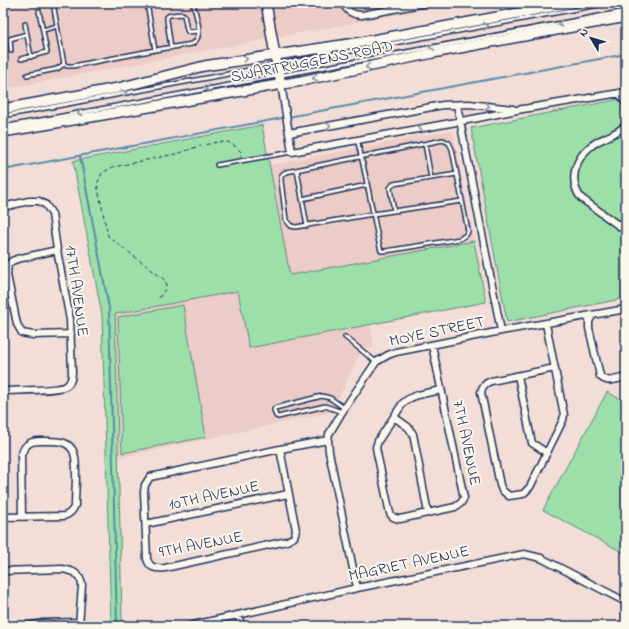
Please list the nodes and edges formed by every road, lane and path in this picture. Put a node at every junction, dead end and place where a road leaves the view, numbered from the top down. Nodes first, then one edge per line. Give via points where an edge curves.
1 (53, 3) edge
2 (147, 3) edge
3 (193, 3) edge
4 (266, 3) edge
5 (343, 3) edge
6 (426, 3) edge
7 (572, 3) edge
8 (609, 3) edge
9 (39, 11) dead end
10 (626, 11) edge
11 (626, 17) edge
12 (25, 24) dead end
13 (57, 26) junction
14 (43, 30) junction
15 (199, 31) junction
16 (27, 34) junction
17 (171, 48) junction
18 (155, 50) junction
19 (11, 52) dead end
20 (275, 55) junction
21 (31, 57) junction
22 (21, 59) dead end
23 (64, 64) junction
24 (277, 65) junction
25 (27, 75) dead end
26 (280, 80) junction
27 (626, 92) edge
28 (619, 93) junction
29 (626, 103) edge
30 (457, 105) junction
31 (3, 109) edge
32 (517, 110) junction
33 (3, 116) edge
34 (460, 122) junction
35 (626, 125) edge
36 (3, 127) edge
37 (3, 132) edge
38 (290, 133) junction
39 (357, 139) junction
40 (425, 144) junction
41 (292, 152) junction
42 (362, 157) junction
43 (242, 161) junction
44 (217, 165) dead end
45 (297, 170) junction
46 (457, 174) junction
47 (431, 178) junction
48 (367, 185) junction
49 (302, 199) junction
50 (462, 201) junction
51 (3, 207) edge
52 (394, 210) junction
53 (373, 214) junction
54 (626, 221) edge
55 (616, 223) junction
56 (307, 226) junction
57 (626, 231) edge
58 (57, 250) junction
59 (159, 298) dead end
60 (626, 309) edge
61 (592, 315) junction
62 (546, 324) junction
63 (501, 331) junction
64 (71, 334) junction
65 (345, 336) dead end
66 (432, 345) junction
67 (376, 362) junction
68 (555, 368) junction
69 (518, 376) junction
70 (626, 377) edge
71 (442, 390) junction
72 (3, 391) edge
73 (343, 410) junction
74 (394, 417) junction
75 (328, 440) junction
76 (280, 449) junction
77 (547, 453) junction
78 (288, 494) junction
79 (428, 512) junction
80 (22, 516) junction
81 (3, 517) edge
82 (146, 524) junction
83 (3, 571) edge
84 (357, 588) junction
85 (626, 602) edge
86 (239, 616) junction
87 (78, 624) edge
88 (26, 626) edge
89 (189, 626) edge
90 (241, 626) edge

1 - 13 lane
2 - 18 lane
3 - 15 lane
4 - 20 main road
5 - 6 street via 348,11 362,15
7 - 20 main road, SWARTRUGGENS ROAD via 362,42
24 -> 8 lane
9 - 14 lane
10 -> 26 lane
11 -> 26 main road, SWARTRUGGENS ROAD via 489,42 349,72
12 - 16 lane
13 - 14 lane
13 - 23 lane
14 - 21 lane via 47,52
15 - 17 lane via 197,42
15 - 17 lane via 188,32 182,14 167,16
16 - 19 lane via 10,39
16 - 21 lane
17 - 18 lane
18 - 23 lane via 73,66
20 - 24 main road
31 -> 20 main road, SWARTRUGGENS ROAD via 118,88 204,66
21 - 22 lane
23 - 25 lane via 57,69
24 - 26 main road
33 -> 24 lane
26 -> 36 lane
26 - 37 main road, SWARTRUGGENS ROAD
26 - 38 street
27 - 28 street
28 - 29 street
28 - 32 street
30 -> 32 street
30 - 34 street
38 -> 30 street via 443,105
32 - 34 street
34 -> 39 street
34 - 63 street
35 - 55 street via 588,149 578,160 574,175 576,190 581,198
38 - 41 street
39 - 41 street
39 - 42 lane
40 - 42 lane
40 - 46 lane via 443,140 449,143
40 - 47 lane
41 - 43 lane
42 - 45 lane
42 - 48 lane
43 - 44 lane
43 - 59 path via 241,152 236,146 228,142 217,142 180,153 113,167 102,174 97,184 108,236 166,282 166,288
45 - 49 lane
45 - 56 lane via 281,176 286,220 293,227
46 - 47 lane
46 - 50 lane
47 - 52 lane via 392,184 390,188
48 - 49 lane
48 - 53 lane
49 - 56 lane
50 - 52 lane
50 - 53 lane via 468,231 463,238 386,251 381,251
51 - 58 street, 17TH AVENUE via 29,201 44,203 52,214
52 - 53 lane
53 - 56 lane
54 - 55 lane
55 - 57 street
58 - 64 street, 17TH AVENUE
58 - 64 street via 17,258 8,265 7,275 17,324 22,333
60 - 61 street, MOYE STREET
61 - 62 street, MOYE STREET
61 - 70 street via 589,328 600,376 608,381
62 - 63 street, MOYE STREET
62 - 68 street
63 - 66 street, MOYE STREET
64 - 72 street, 17TH AVENUE via 70,383 61,388
65 - 67 lane
66 - 67 street, MOYE STREET via 396,352
66 - 71 street, 7TH AVENUE
67 - 73 street, MOYE STREET
68 - 69 street
68 - 77 street via 564,415 562,425
69 - 77 street via 532,443
69 - 77 street via 487,382 481,392 502,490 509,496 526,492
71 - 74 street, 7TH AVENUE via 408,399
71 - 79 street, 7TH AVENUE via 464,498 459,506
73 - 73 lane via 330,398 322,396 274,410 278,417 325,406
73 - 75 street, MOYE STREET via 331,429
74 - 79 street via 408,427 412,434
74 - 79 street, 7TH AVENUE via 376,447 390,513 400,519
75 - 76 street, 9TH AVENUE
75 - 84 street
76 - 78 street, 9TH AVENUE
76 - 82 street, 9TH AVENUE via 150,477 145,485
78 - 82 street, 10TH AVENUE
78 - 82 street, 9TH AVENUE via 296,530 294,537 164,568 155,568 146,559
80 - 80 street via 64,516 73,510 75,461 73,452 65,443 33,441 24,448 21,455
80 - 81 street
83 - 87 street via 71,570 79,577 82,586
84 - 85 street, MAGRIET AVENUE via 524,554 535,555
84 - 86 street, MAGRIET AVENUE
86 - 89 street, MAGRIET AVENUE
86 - 90 street
87 - 88 street via 42,623

